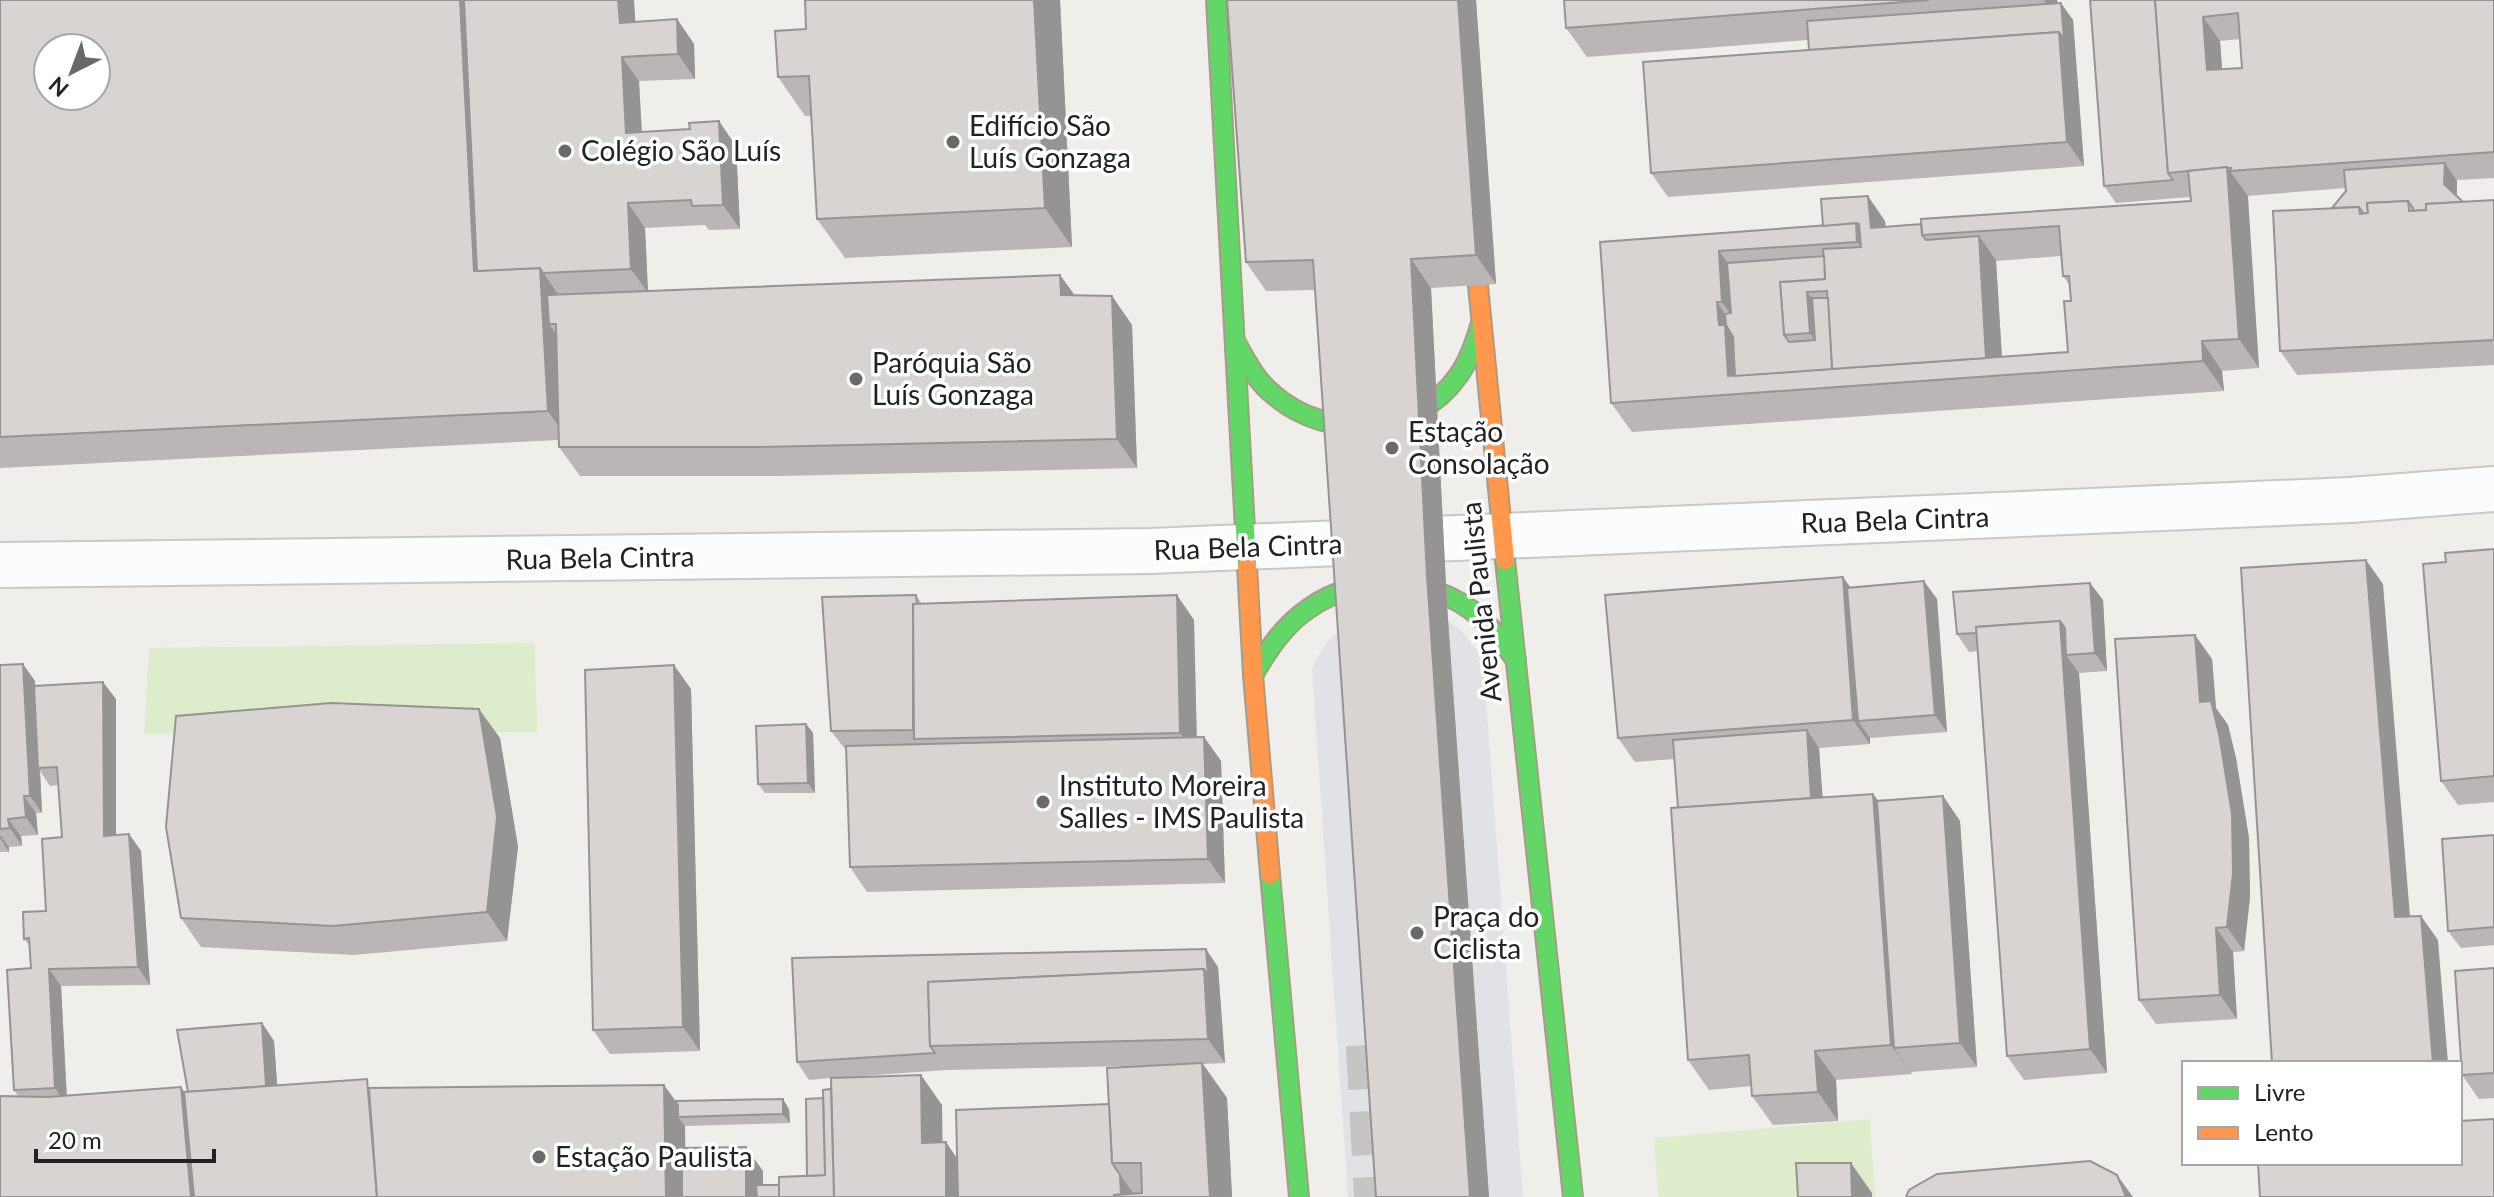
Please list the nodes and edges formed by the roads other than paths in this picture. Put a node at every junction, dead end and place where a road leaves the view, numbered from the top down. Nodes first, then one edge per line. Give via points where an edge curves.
1 (1216, 0) edge
2 (1469, 202) edge
3 (1480, 325) junction
4 (1234, 339) junction
5 (2494, 489) edge
6 (1503, 536) junction
7 (1246, 547) junction
8 (0, 565) edge
9 (1516, 660) junction
10 (1253, 675) junction
11 (1299, 1197) edge
12 (1573, 1197) edge

1 - 4 main road
2 - 3 main road, Avenida Paulista
3 - 4 main road via 1462,370 1447,389 1397,421 1377,426 1336,426 1281,403 1253,374
3 - 6 main road, Avenida Paulista
4 - 7 main road
5 - 6 street, Rua Bela Cintra via 2350,500
6 - 7 street, Rua Bela Cintra
6 - 9 main road, Avenida Paulista
7 - 8 street, Rua Bela Cintra
7 - 10 main road
9 - 10 main road via 1491,627 1459,602 1423,587 1386,583 1348,588 1305,609 1271,642
9 - 12 main road, Avenida Paulista
10 - 11 main road

